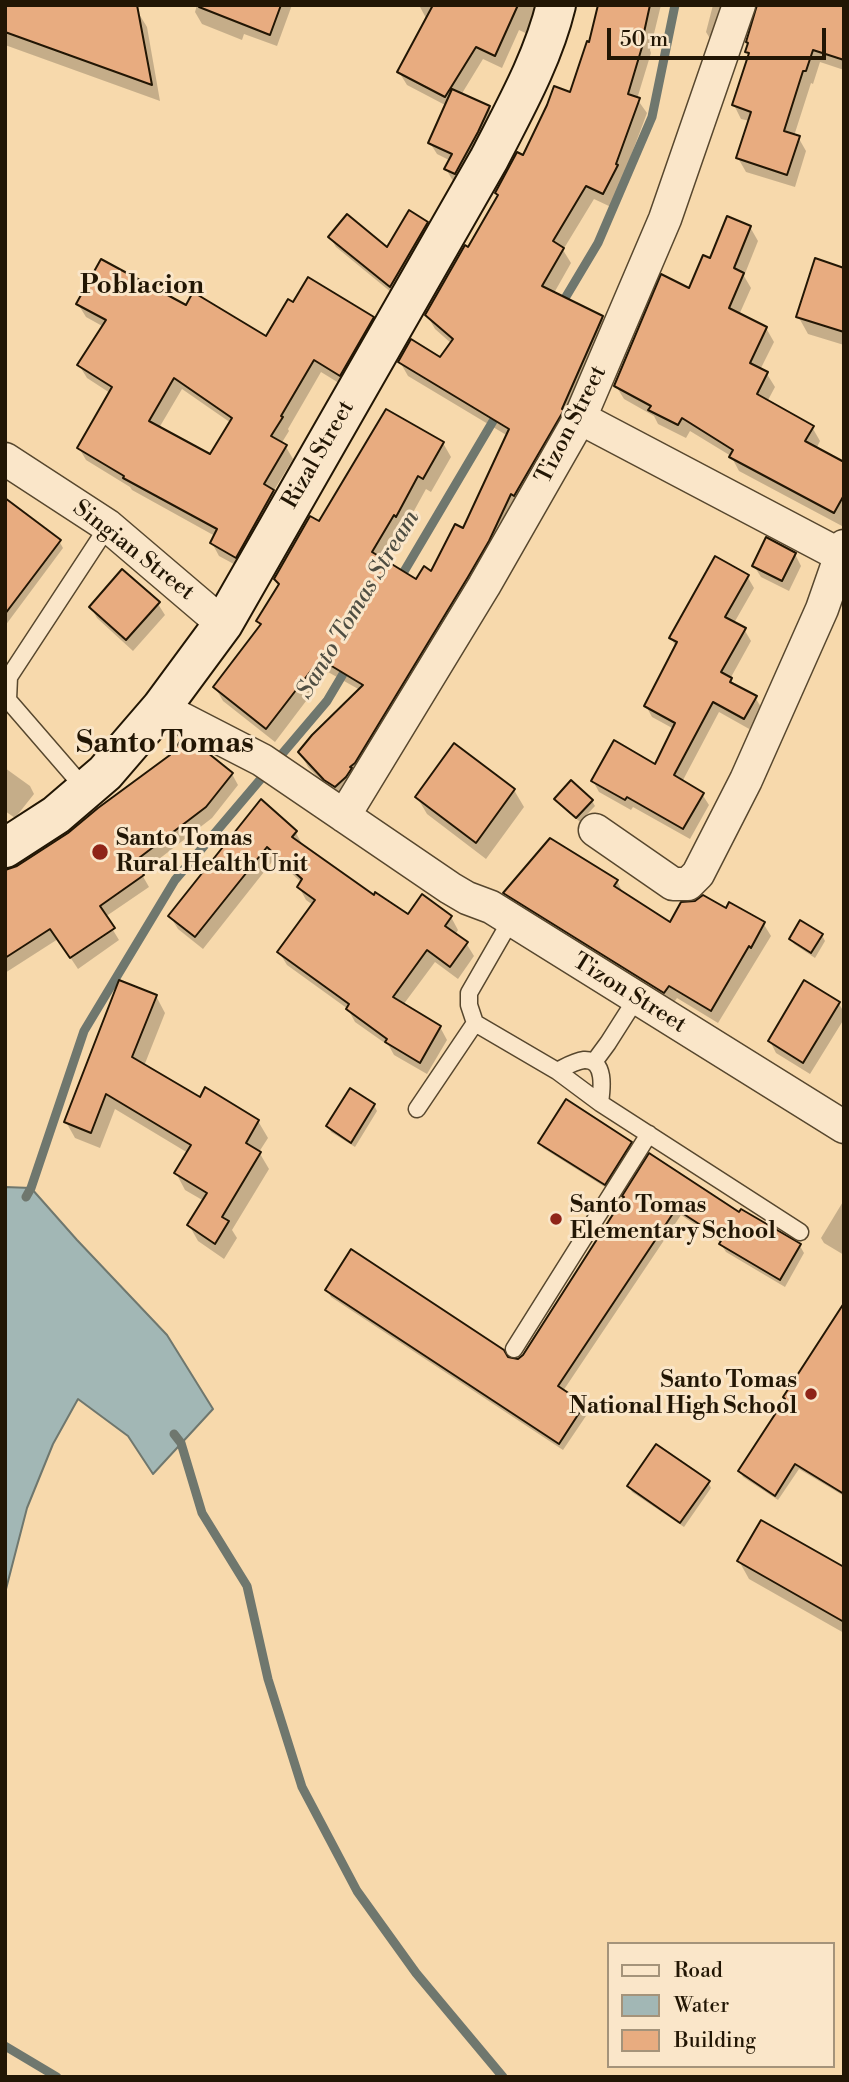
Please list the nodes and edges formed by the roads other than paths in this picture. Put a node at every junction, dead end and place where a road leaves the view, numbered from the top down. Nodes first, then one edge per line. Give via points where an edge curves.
1 (556, 5) edge
2 (739, 5) edge
3 (580, 418) junction
4 (5, 458) edge
5 (108, 526) junction
6 (842, 550) edge
7 (833, 614) edge
8 (223, 624) junction
9 (161, 708) junction
10 (85, 789) junction
11 (344, 816) junction
12 (595, 830) dead end
13 (5, 848) edge
14 (511, 920) junction
15 (636, 999) junction
16 (475, 1023) junction
17 (594, 1062) junction
18 (557, 1071) junction
19 (600, 1103) junction
20 (417, 1110) dead end
21 (844, 1127) edge
22 (649, 1134) junction
23 (800, 1232) dead end
24 (514, 1349) dead end

1 - 8 street, Rizal Street via 549,32 489,159
2 - 3 street, Tizon Street via 665,219
3 - 6 street
3 - 11 street, Tizon Street
4 - 5 street, Singian Street
5 - 8 street, Singian Street
5 - 10 lane via 9,677 8,700
6 - 7 street
7 - 12 street via 698,874 688,884 673,884
8 - 9 street, Rizal Street
9 - 10 street, Rizal Street via 105,773
9 - 11 street, Tizon Street via 262,760
10 - 13 street, Rizal Street via 56,815
11 - 14 street, Tizon Street via 450,888
14 - 15 street, Tizon Street
14 - 16 lane via 469,993
15 - 17 lane
15 - 21 street, Tizon Street
16 - 18 lane
16 - 20 lane
17 - 18 lane via 586,1060
17 - 19 lane via 603,1084
18 - 19 lane
19 - 22 lane
22 - 23 lane
22 - 24 lane

